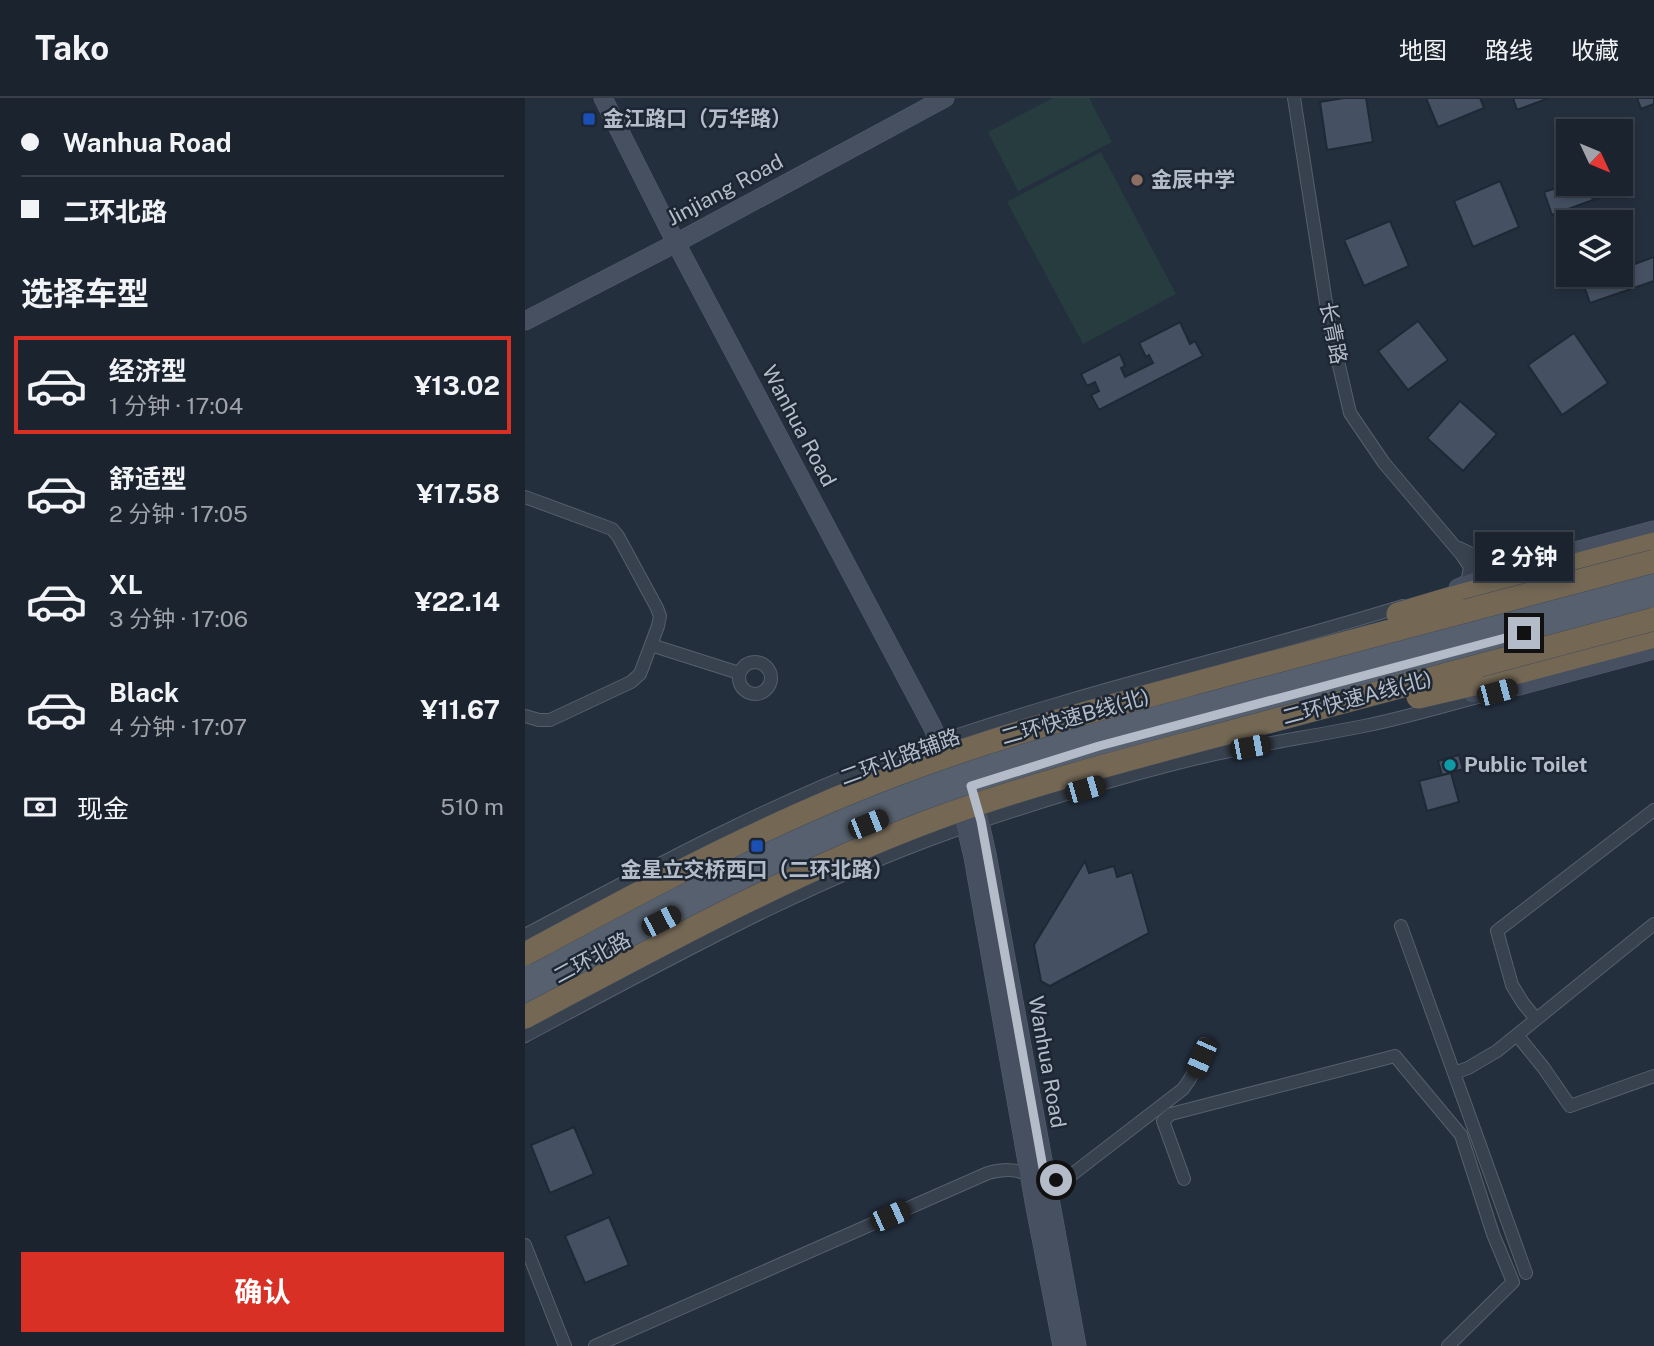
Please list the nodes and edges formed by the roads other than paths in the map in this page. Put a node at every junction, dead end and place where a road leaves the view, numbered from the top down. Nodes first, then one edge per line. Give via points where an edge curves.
1 (603, 98) edge
2 (945, 98) edge
3 (1294, 98) edge
4 (676, 243) junction
5 (525, 321) edge
6 (525, 497) edge
7 (1654, 530) edge
8 (1446, 536) junction
9 (1654, 544) edge
10 (1654, 561) edge
11 (1515, 567) junction
12 (1654, 582) edge
13 (1458, 588) junction
14 (1654, 598) edge
15 (1654, 619) edge
16 (1654, 636) edge
17 (651, 645) junction
18 (1654, 650) edge
19 (739, 673) dead end
20 (1339, 674) junction
21 (1542, 680) junction
22 (1209, 709) junction
23 (525, 716) edge
24 (940, 741) junction
25 (961, 784) junction
26 (1654, 810) edge
27 (974, 823) junction
28 (1654, 924) edge
29 (1401, 926) dead end
30 (525, 935) edge
31 (525, 954) edge
32 (569, 962) junction
33 (525, 965) edge
34 (525, 976) edge
35 (525, 994) edge
36 (525, 1016) edge
37 (1536, 1019) junction
38 (1517, 1035) junction
39 (525, 1036) edge
40 (1204, 1044) dead end
41 (1454, 1073) junction
42 (1654, 1076) edge
43 (1037, 1176) junction
44 (1184, 1179) dead end
45 (525, 1245) edge
46 (1526, 1273) dead end
47 (565, 1346) edge
48 (594, 1346) edge
49 (1062, 1346) edge
50 (1077, 1346) edge
51 (1448, 1346) edge

1 - 4 street, Wanhua Road
2 - 4 street, Jinjiang Road
3 - 8 street, 长青路 via 1329,322 1350,413 1384,463
4 - 5 street, Jinjiang Road
4 - 24 street, Wanhua Road
6 - 17 street via 612,529 618,536 660,616
7 - 11 street
8 - 11 street via 1461,550 1490,563
8 - 13 street via 1470,567 1468,579
9 - 22 highway, bridge via 1338,634
10 - 22 highway, 二环快速B线(北), bridge
11 - 13 street
12 - 20 main road, 二环北路
13 - 22 street
13 - 24 street, 二环北路辅路
14 - 20 main road, 二环北路
15 - 22 highway, 二环快速A线(北), bridge
16 - 22 highway, bridge via 1349,712
17 - 19 street
17 - 23 street via 640,674 631,682 550,720
18 - 21 street
20 - 22 main road, 二环北路
21 - 22 street via 1476,693
21 - 27 street via 1392,720 1180,763
22 - 25 main road, 二环北路 via 1046,746
22 - 31 highway, 二环快速B线(北), bridge via 1090,712 922,765 725,849
22 - 36 highway, 二环快速A线(北), bridge via 1105,766 1001,797 857,850 740,904
24 - 25 street, Wanhua Road
24 - 30 street, 二环北路辅路 via 755,816
25 - 27 street, Wanhua Road
25 - 32 main road, 二环北路 via 843,817 695,887
26 - 37 street via 1497,931 1512,985
27 - 39 street via 780,903
27 - 43 street, Wanhua Road
28 - 37 street
29 - 41 street
32 - 33 main road
32 - 34 main road, 二环北路
32 - 35 main road, 二环北路
32 - 36 main road
37 - 38 street
38 - 41 street
38 - 42 street via 1570,1106
40 - 43 street via 1183,1089 1070,1176 1056,1180
41 - 46 street
43 - 48 street via 1016,1169 988,1173
43 - 49 street, Wanhua Road
43 - 50 street, Wanhua Road
44 - 51 street via 1163,1121 1171,1114 1395,1056 1461,1135 1513,1282
45 - 47 street

